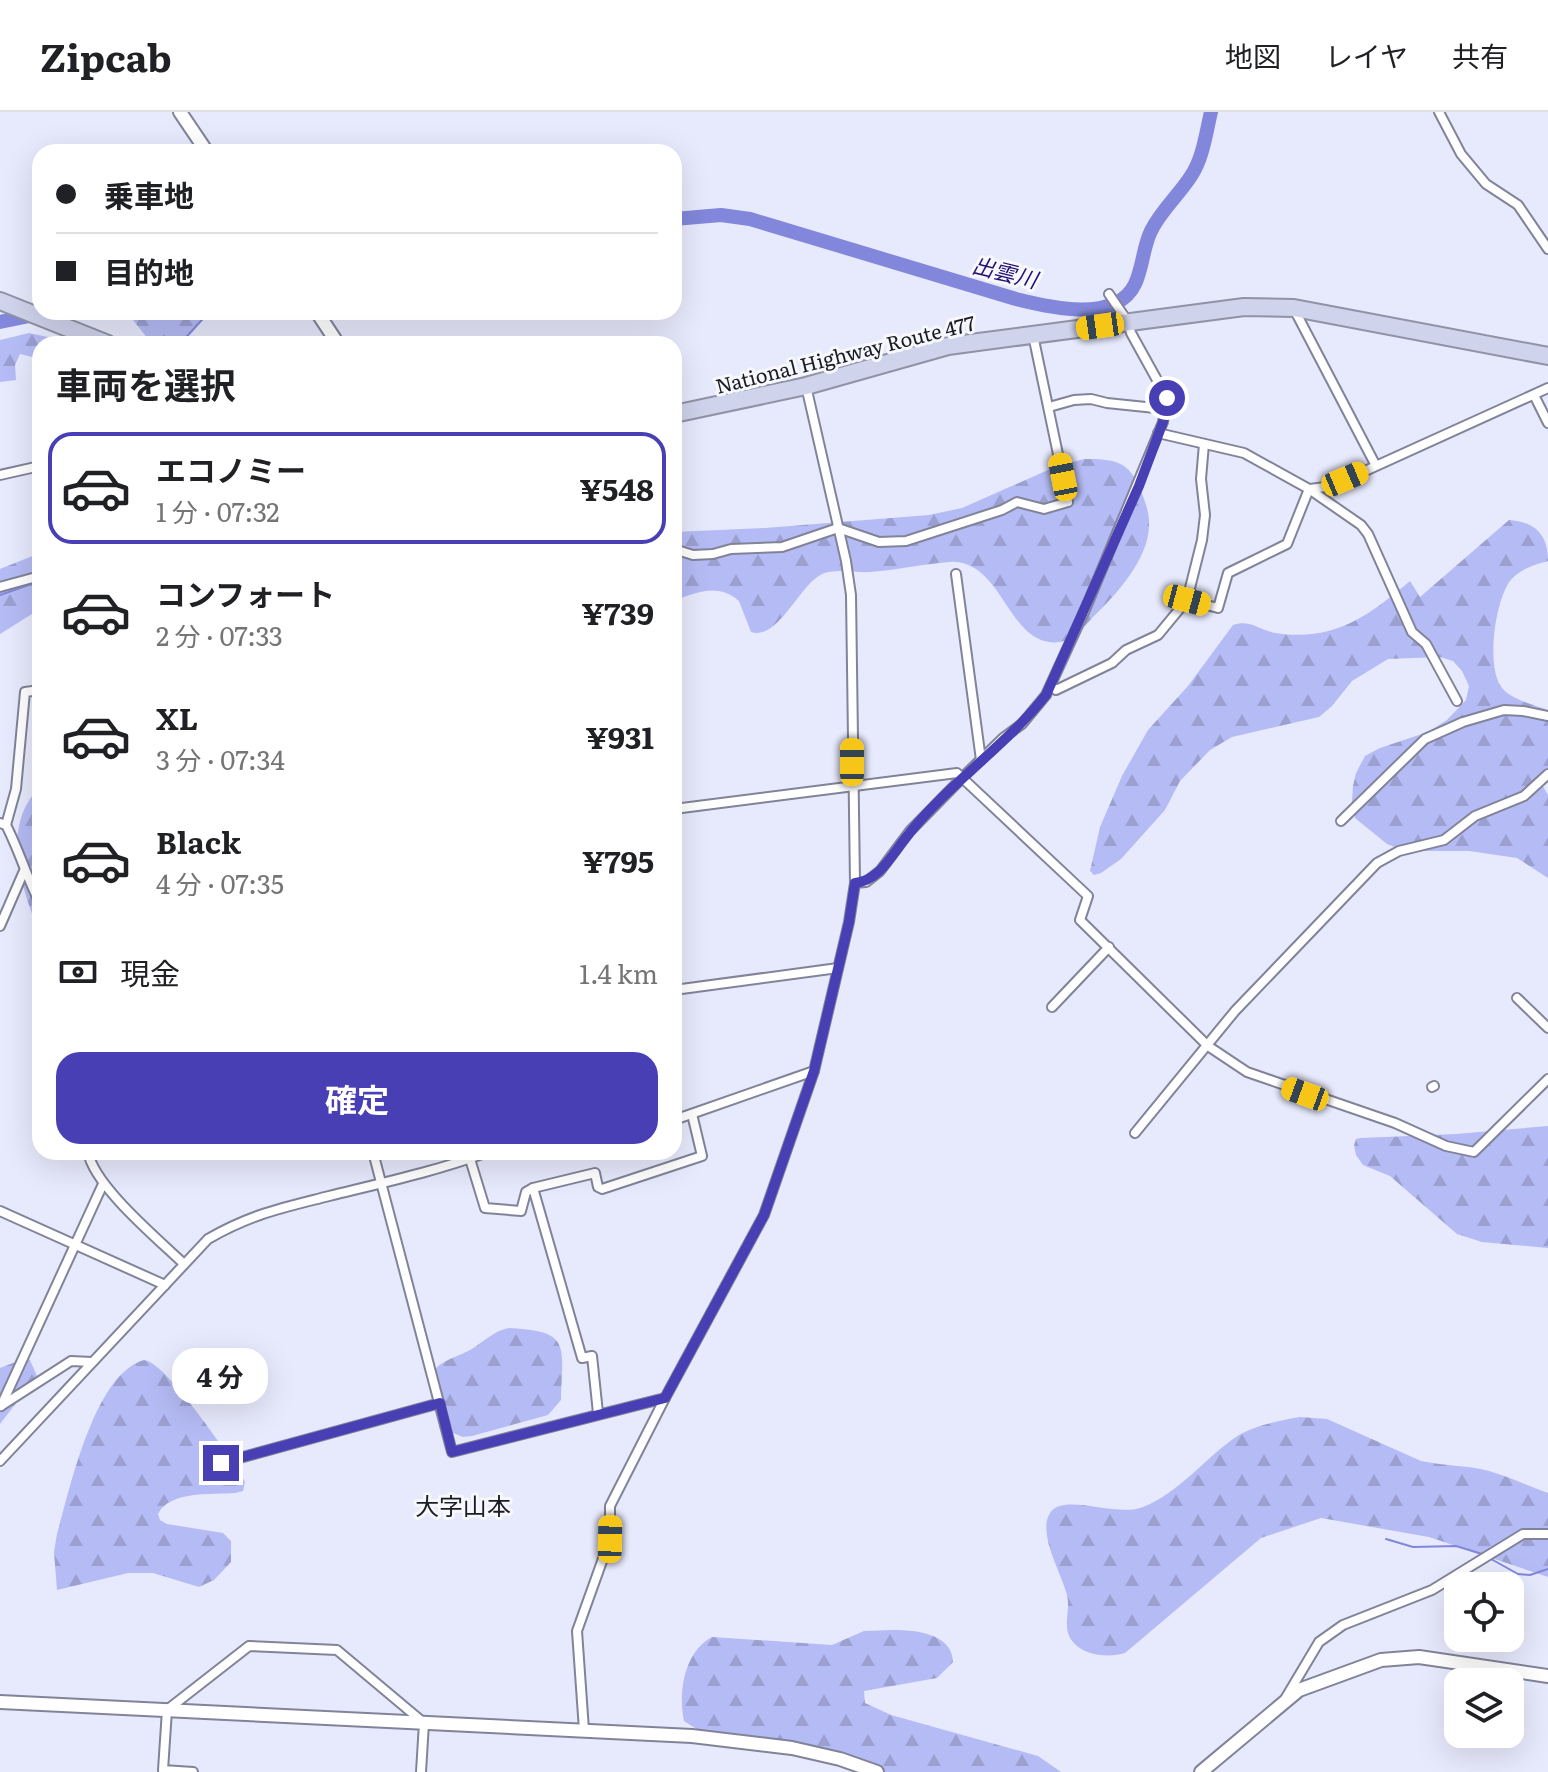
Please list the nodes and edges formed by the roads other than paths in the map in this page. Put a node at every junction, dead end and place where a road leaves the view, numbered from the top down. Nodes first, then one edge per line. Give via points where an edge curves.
1 (180, 112) edge
2 (1439, 112) edge
3 (202, 144) edge
4 (1548, 249) edge
5 (1109, 294) dead end
6 (5, 304) edge
7 (1294, 308) junction
8 (32, 314) edge
9 (1123, 317) junction
10 (49, 320) edge
11 (1033, 335) junction
12 (89, 336) edge
13 (1548, 356) edge
14 (806, 386) junction
15 (1548, 388) edge
16 (1534, 395) junction
17 (1049, 407) junction
18 (1165, 409) junction
19 (682, 412) edge
20 (1548, 423) edge
21 (1158, 433) junction
22 (1204, 444) junction
23 (1375, 464) junction
24 (32, 468) edge
25 (0, 475) edge
26 (1309, 489) junction
27 (838, 528) junction
28 (682, 552) edge
29 (956, 574) dead end
30 (32, 578) edge
31 (0, 587) edge
32 (1187, 600) junction
33 (1051, 685) junction
34 (32, 691) edge
35 (1457, 701) dead end
36 (1548, 716) edge
37 (981, 760) junction
38 (1548, 774) edge
39 (963, 777) junction
40 (852, 787) junction
41 (682, 808) edge
42 (1341, 821) dead end
43 (3, 824) edge
44 (24, 871) junction
45 (855, 883) junction
46 (32, 887) edge
47 (0, 926) edge
48 (1109, 947) junction
49 (838, 968) junction
50 (682, 989) edge
51 (1517, 998) dead end
52 (1052, 1007) dead end
53 (1548, 1028) edge
54 (1208, 1046) junction
55 (814, 1071) junction
56 (1548, 1079) edge
57 (692, 1114) junction
58 (682, 1117) edge
59 (1135, 1133) dead end
60 (89, 1160) edge
61 (375, 1160) edge
62 (466, 1160) edge
63 (470, 1160) edge
64 (381, 1182) junction
65 (103, 1184) junction
66 (533, 1188) junction
67 (0, 1211) edge
68 (75, 1245) junction
69 (184, 1264) junction
70 (165, 1285) junction
71 (92, 1362) junction
72 (665, 1398) junction
73 (440, 1403) junction
74 (0, 1407) edge
75 (598, 1413) junction
76 (0, 1461) edge
77 (221, 1463) dead end
78 (1548, 1534) edge
79 (1548, 1676) edge
80 (0, 1702) edge
81 (1282, 1703) junction
82 (167, 1710) junction
83 (424, 1723) junction
84 (584, 1730) junction
85 (162, 1771) edge
86 (193, 1772) edge
87 (421, 1772) edge
88 (877, 1772) edge
89 (1201, 1772) edge

1 - 3 street
2 - 4 street via 1461,154 1486,184 1518,205
5 - 9 street
6 - 8 highway
7 - 9 highway, National Highway Route 477
7 - 13 highway, National Highway Route 477
7 - 23 street
9 - 11 highway, National Highway Route 477
9 - 18 street via 1167,398
10 - 12 highway
11 - 14 highway, National Highway Route 477 via 948,346
11 - 17 street
14 - 19 highway, National Highway Route 477
14 - 27 street
15 - 16 street
16 - 20 street
16 - 23 street
17 - 18 street via 1091,399
17 - 27 street via 1068,502 1044,509 1017,502 906,541 879,542
18 - 21 street
21 - 22 street
21 - 33 street
22 - 26 street via 1244,453
22 - 32 street via 1203,528
23 - 26 street
24 - 25 street
26 - 32 street via 1287,544 1228,573 1218,608
26 - 35 street via 1368,534 1412,632 1426,644
27 - 28 street via 782,547
27 - 40 street via 851,595
29 - 37 street
30 - 31 street
32 - 33 street via 1158,635 1056,690
33 - 37 street via 1022,724
34 - 43 street via 25,692 16,789
36 - 42 street via 1504,710 1425,739
37 - 39 street
38 - 54 street via 1524,796 1475,816 1444,840 1399,851 1377,863
39 - 40 street via 957,773
39 - 45 street via 880,871
39 - 48 street via 1088,896 1080,920
40 - 41 street
40 - 45 street
43 - 44 street
44 - 46 street
44 - 47 street
45 - 49 street
48 - 52 street
48 - 54 street
49 - 50 street
49 - 55 street
51 - 53 street
54 - 56 street via 1247,1072 1474,1152
54 - 59 street
55 - 57 street
55 - 72 street via 764,1215
57 - 58 street
57 - 66 street via 702,1156 602,1189 595,1173
60 - 65 street
61 - 64 street
62 - 64 street
63 - 66 street via 485,1208 521,1211 526,1192
64 - 69 street via 237,1222 208,1239
64 - 73 street
65 - 68 street
65 - 69 street
66 - 75 street via 582,1358 592,1356
67 - 68 street
68 - 70 street
68 - 74 street
69 - 70 street
70 - 71 street
71 - 74 street via 71,1361
71 - 76 street
72 - 75 street
72 - 84 street via 610,1506 610,1539 577,1631
73 - 75 street via 452,1452
73 - 77 street
78 - 81 street via 1523,1534 1432,1590 1343,1625 1319,1642
79 - 81 street via 1419,1657 1381,1660 1299,1690
80 - 82 street
81 - 89 street
82 - 83 street
82 - 83 street via 249,1646 308,1648 337,1650
82 - 85 street
83 - 84 street
83 - 87 street
84 - 88 street via 792,1748
85 - 86 street

